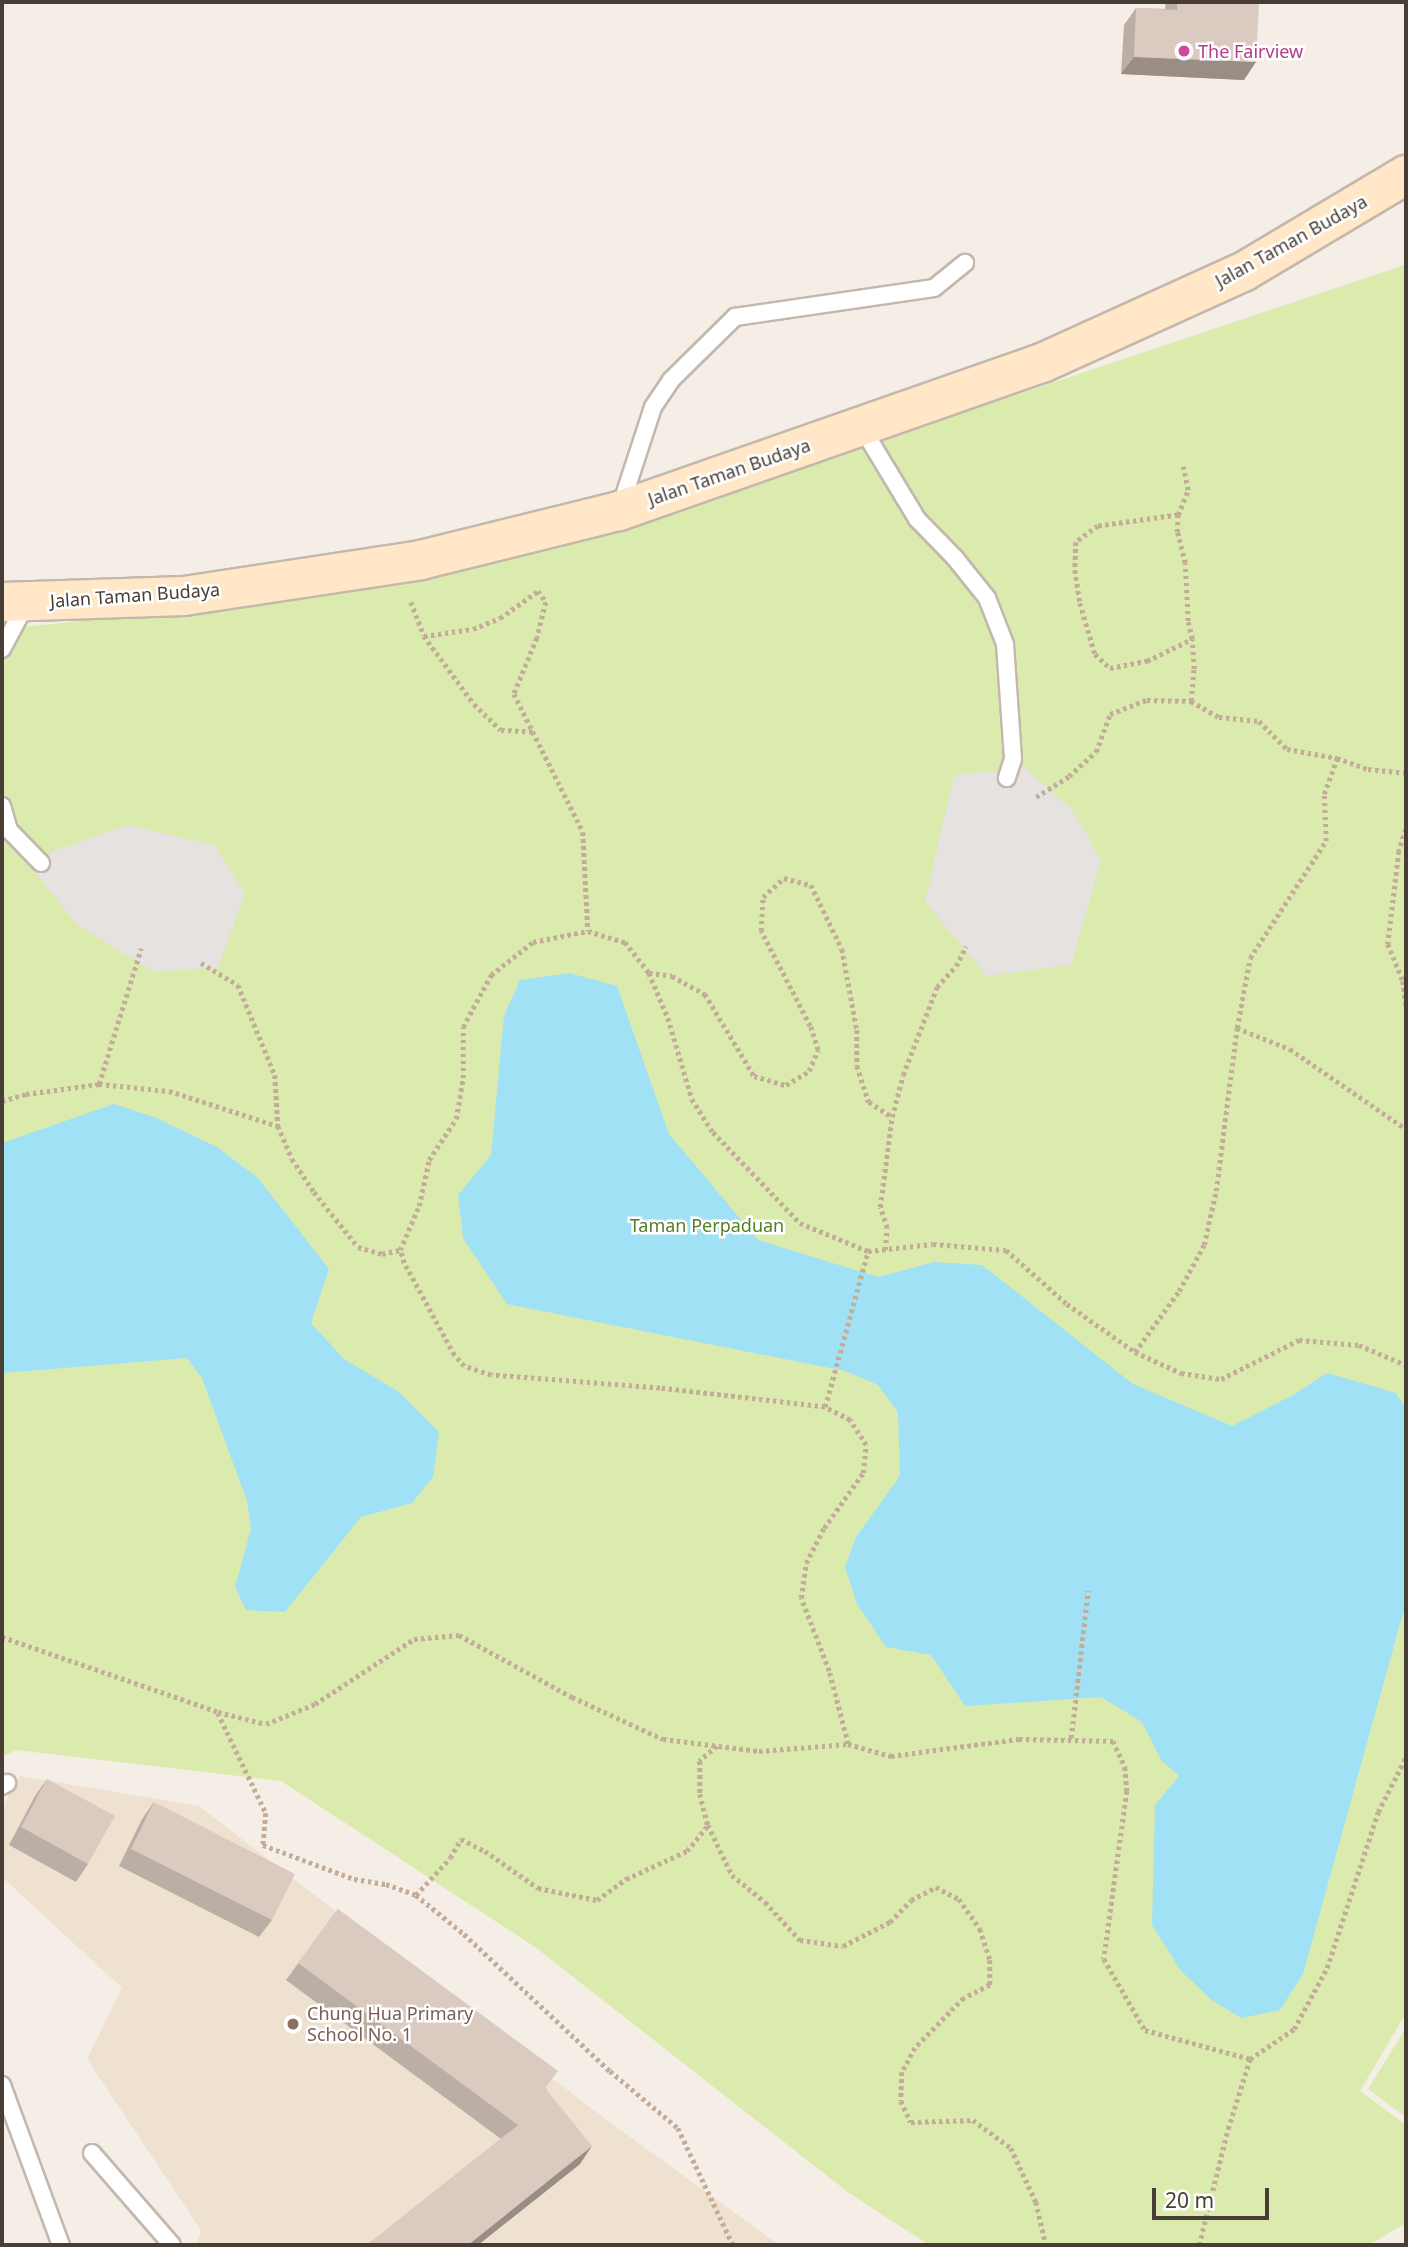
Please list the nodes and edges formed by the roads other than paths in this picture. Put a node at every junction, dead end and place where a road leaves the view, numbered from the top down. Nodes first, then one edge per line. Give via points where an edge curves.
1 (1406, 175) edge
2 (965, 263) dead end
3 (861, 426) junction
4 (619, 510) junction
5 (15, 602) edge
6 (2, 649) edge
7 (1007, 778) dead end
8 (2, 806) edge
9 (41, 863) dead end
10 (2, 2085) edge
11 (92, 2152) dead end
12 (61, 2245) edge
13 (172, 2245) edge

1 - 3 main road, Jalan Taman Budaya via 1243,272 1042,363
2 - 4 lane via 934,288 735,317 671,380 653,407
3 - 4 main road, Jalan Taman Budaya
3 - 7 lane via 917,519 987,598 1005,644 1013,759
4 - 5 main road, Jalan Taman Budaya via 403,563 184,596
5 - 6 lane
8 - 9 lane via 9,830
10 - 12 lane
11 - 13 lane

